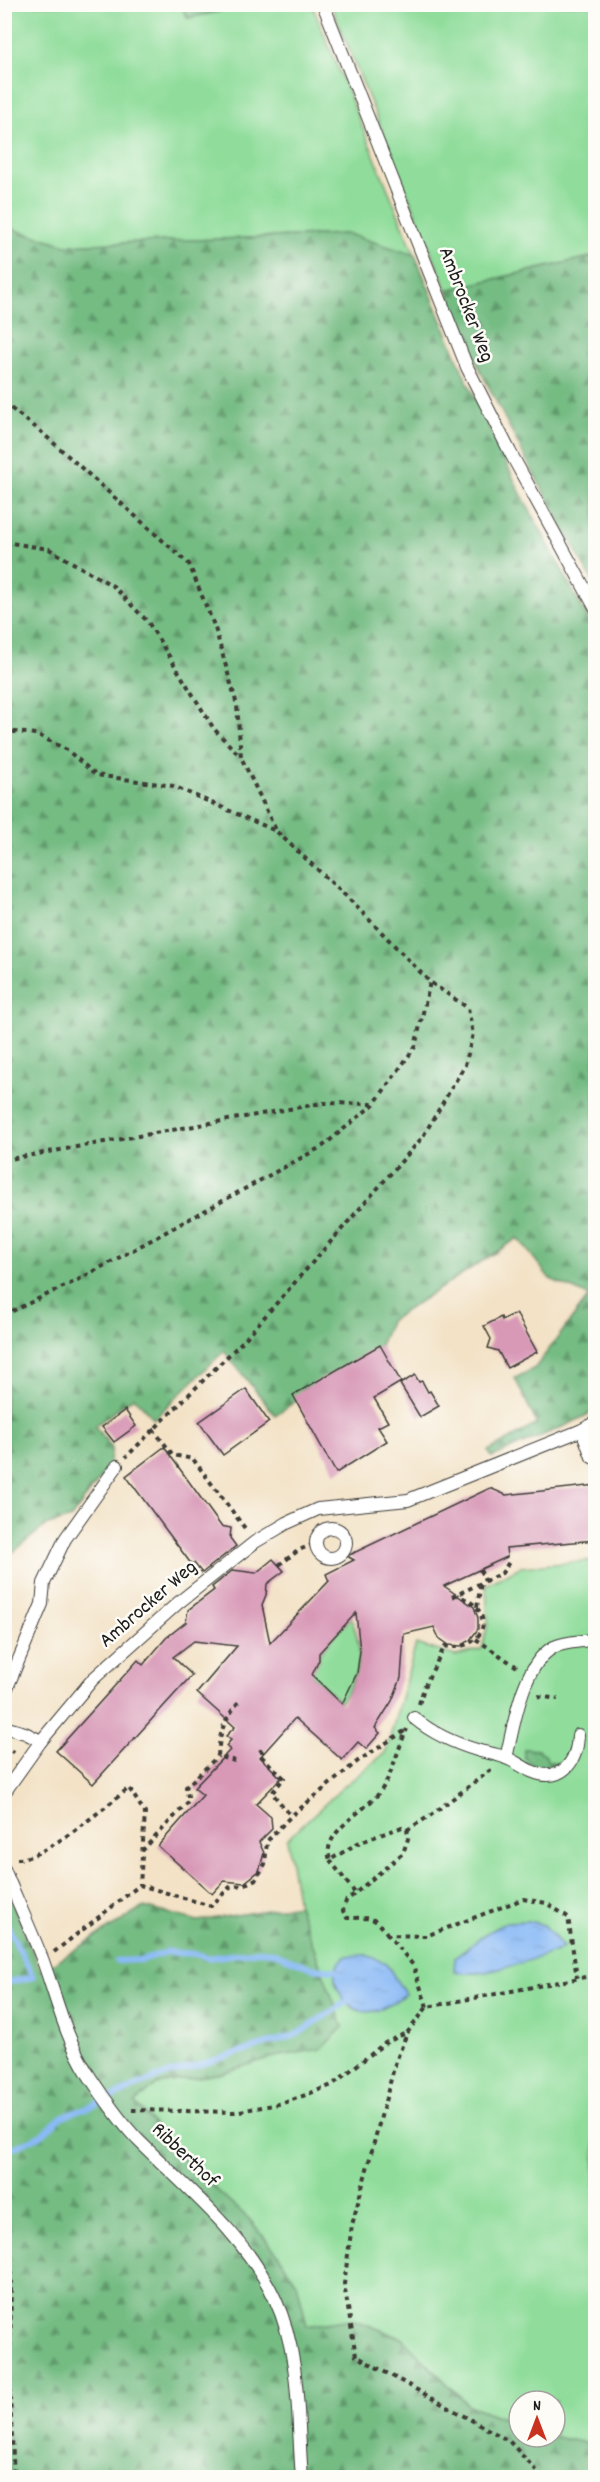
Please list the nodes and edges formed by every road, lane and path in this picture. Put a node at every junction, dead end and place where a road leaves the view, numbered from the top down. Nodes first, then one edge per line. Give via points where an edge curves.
1 (323, 4) edge
2 (4, 403) edge
3 (4, 542) edge
4 (596, 609) edge
5 (4, 731) edge
6 (241, 757) junction
7 (276, 831) junction
8 (430, 982) junction
9 (374, 1104) junction
10 (4, 1160) edge
11 (4, 1315) edge
12 (596, 1422) edge
13 (153, 1430) junction
14 (582, 1430) junction
15 (596, 1459) edge
16 (117, 1466) joint
17 (336, 1506) junction
18 (334, 1528) junction
19 (255, 1542) junction
20 (316, 1543) junction
21 (509, 1562) dead end
22 (279, 1565) dead end
23 (480, 1570) dead end
24 (483, 1582) junction
25 (457, 1595) junction
26 (452, 1598) dead end
27 (477, 1607) junction
28 (476, 1638) junction
29 (596, 1639) edge
30 (530, 1676) junction
31 (4, 1695) edge
32 (241, 1699) dead end
33 (414, 1718) joint
34 (4, 1727) edge
35 (578, 1735) dead end
36 (42, 1741) junction
37 (260, 1749) dead end
38 (218, 1756) junction
39 (506, 1758) junction
40 (235, 1761) dead end
41 (4, 1793) edge
42 (291, 1816) junction
43 (407, 1830) junction
44 (142, 1851) junction
45 (16, 1859) dead end
46 (330, 1860) junction
47 (4, 1869) edge
48 (140, 1885) junction
49 (355, 1893) junction
50 (388, 1935) junction
51 (43, 1961) junction
52 (596, 1975) edge
53 (577, 1978) junction
54 (427, 2007) junction
55 (407, 2033) junction
56 (111, 2109) junction
57 (4, 2226) edge
58 (15, 2478) edge
59 (302, 2478) edge
60 (543, 2478) edge

1 - 4 lane, Ambrocker Weg via 467,367
2 - 6 path via 189,564 214,628 237,705
3 - 6 path via 49,549 113,586 148,622 214,729
5 - 7 path via 36,734 68,750 96,775 173,786
6 - 7 path
7 - 8 path
8 - 9 path via 415,1047
8 - 13 path via 468,1008 473,1034 465,1065 422,1138 245,1339
9 - 10 path via 323,1102
9 - 11 path via 323,1146 78,1280
12 - 14 lane, Ambrocker Weg
13 - 16 path
13 - 19 path via 173,1455 193,1459
14 - 15 lane
14 - 17 lane, Ambrocker Weg via 408,1500
16 - 31 lane via 65,1539 44,1583 42,1604
17 - 18 lane
17 - 19 lane, Ambrocker Weg via 286,1523
18 - 20 lane via 321,1531
18 - 20 lane via 345,1535 350,1551 329,1558 318,1550
19 - 36 lane, Ambrocker Weg via 178,1603 93,1679
20 - 22 path
21 - 24 path via 502,1573
23 - 24 path
24 - 25 path
24 - 27 path
25 - 26 path
25 - 27 path
27 - 28 path via 481,1617
28 - 30 path
28 - 33 path via 462,1648 445,1646
29 - 30 lane via 556,1646 545,1653
30 - 39 lane
32 - 38 path via 226,1718
33 - 39 lane via 431,1732
34 - 36 lane
35 - 39 lane via 576,1757 563,1771 532,1772
36 - 41 lane, Ambrocker Weg
37 - 42 path via 260,1755 284,1778 272,1793
38 - 40 path
38 - 44 path via 186,1787 189,1801
39 - 43 path
42 - 46 path via 358,1761 406,1730 382,1790 328,1845
42 - 48 path via 267,1840 265,1864 256,1879 230,1887 211,1906
43 - 46 path via 402,1827 358,1843
43 - 49 path via 409,1836 403,1852
44 - 45 path via 145,1814 129,1788 27,1860
44 - 48 path
46 - 49 path
47 - 51 lane, Ribberthof
48 - 51 path
49 - 50 path via 346,1901 343,1911 347,1918 368,1917 380,1922
50 - 53 path via 426,1936 523,1899 546,1903 568,1917
50 - 54 path via 413,1965
51 - 56 lane, Ribberthof via 66,2032
52 - 53 path
53 - 54 path
54 - 55 path
55 - 56 path via 385,2043 332,2085 284,2103 234,2112
55 - 60 path via 352,2224 344,2284 356,2356 508,2441
56 - 59 lane, Ribberthof via 217,2216 254,2260 276,2300 290,2346
57 - 58 path via 11,2260 10,2397

